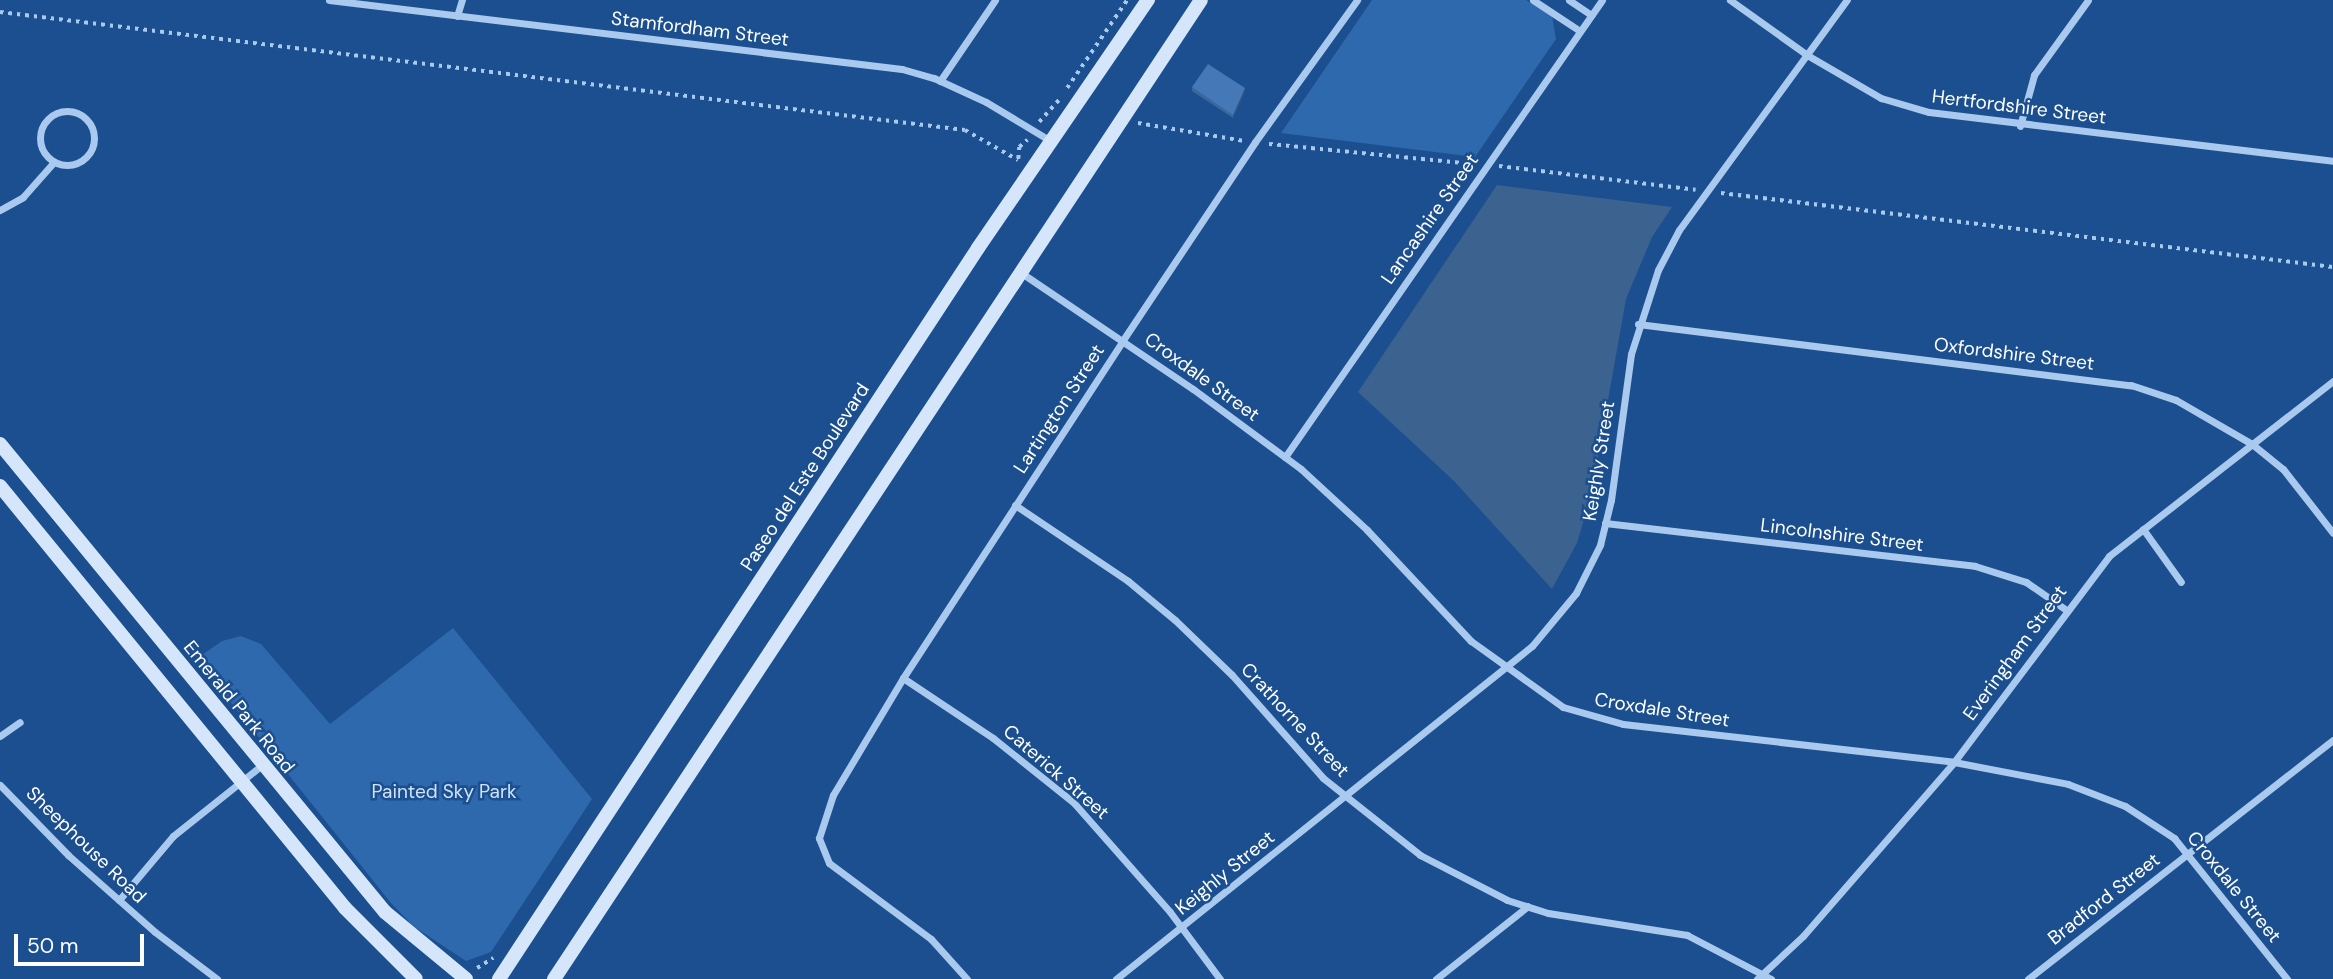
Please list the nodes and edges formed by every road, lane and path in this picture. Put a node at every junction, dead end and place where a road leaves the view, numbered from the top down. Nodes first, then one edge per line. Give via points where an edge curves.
1 (329, 0) edge
2 (462, 0) edge
3 (995, 0) edge
4 (1127, 0) edge
5 (1148, 0) edge
6 (1201, 0) edge
7 (1357, 0) edge
8 (1533, 0) edge
9 (1569, 0) edge
10 (1601, 0) edge
11 (1730, 0) edge
12 (1847, 0) edge
13 (2088, 0) edge
14 (0, 12) edge
15 (1591, 15) junction
16 (457, 16) junction
17 (1580, 31) junction
18 (1807, 55) junction
19 (940, 81) junction
20 (1042, 117) dead end
21 (1136, 122) dead end
22 (2020, 126) junction
23 (1051, 141) junction
24 (1255, 142) junction
25 (2333, 161) edge
26 (54, 162) junction
27 (1487, 165) junction
28 (1032, 169) junction
29 (1707, 192) junction
30 (0, 210) edge
31 (2333, 267) edge
32 (1020, 272) junction
33 (1638, 324) junction
34 (1123, 340) junction
35 (2333, 381) edge
36 (0, 443) edge
37 (2252, 444) junction
38 (1285, 457) junction
39 (0, 486) edge
40 (1015, 505) junction
41 (1605, 523) junction
42 (2143, 529) junction
43 (2333, 533) edge
44 (2180, 582) dead end
45 (2065, 609) junction
46 (1504, 668) junction
47 (903, 678) junction
48 (20, 722) dead end
49 (0, 736) edge
50 (2333, 740) edge
51 (1954, 762) junction
52 (262, 765) junction
53 (241, 782) junction
54 (0, 785) edge
55 (1345, 796) junction
56 (2188, 853) junction
57 (119, 900) junction
58 (1528, 906) junction
59 (1182, 928) junction
60 (1764, 977) edge
61 (218, 979) edge
62 (416, 979) edge
63 (466, 979) edge
64 (499, 979) edge
65 (554, 979) edge
66 (967, 979) edge
67 (1116, 979) edge
68 (1220, 979) edge
69 (1436, 979) edge
70 (2028, 979) edge
71 (2287, 979) edge

1 - 16 street, Stamfordham Street
2 - 16 street
3 - 19 street
4 - 20 path
5 - 23 main road, Paseo del Este Boulevard
6 - 32 main road
7 - 24 street, Lartington Street
8 - 17 street
9 - 15 street
10 - 15 street, Lancashire Street
11 - 18 street, Hertfordshire Street
12 - 18 street, Keighly Street
13 - 22 street via 2034,75
14 - 28 path via 965,130
15 - 17 street, Lancashire Street
16 - 19 street, Stamfordham Street via 902,69
17 - 27 street, Lancashire Street
18 - 22 street, Hertfordshire Street via 1881,98 1930,113
18 - 29 street, Keighly Street
19 - 23 street, Stamfordham Street
21 - 24 path
22 - 25 street, Hertfordshire Street
23 - 28 main road, Paseo del Este Boulevard
24 - 27 path
24 - 34 street, Lartington Street
26 - 26 street via 42,149 43,124 57,112 82,115 93,130 92,148 80,162
26 - 30 street via 23,197
27 - 29 path
27 - 38 street, Lancashire Street
28 - 64 main road, Paseo del Este Boulevard
29 - 31 path
29 - 33 street, Keighly Street via 1658,270
32 - 34 street, Croxdale Street
32 - 65 main road
33 - 37 street, Oxfordshire Street via 2131,385 2176,400
33 - 41 street, Keighly Street
34 - 38 street, Croxdale Street
34 - 40 street, Lartington Street
35 - 37 street, Everingham Street
36 - 52 main road, Emerald Park Road
37 - 42 street, Everingham Street
37 - 43 street, Oxfordshire Street via 2283,469
38 - 46 street, Croxdale Street via 1367,530 1450,621
39 - 53 main road
40 - 47 street, Lartington Street
40 - 55 street, Crathorne Street via 1128,581 1175,620
41 - 45 street, Lincolnshire Street via 1975,566 2026,582
41 - 46 street, Keighly Street via 1588,577 1552,625
42 - 44 street
42 - 45 street, Everingham Street via 2109,556
45 - 51 street, Everingham Street
46 - 51 street, Croxdale Street via 1563,707 1623,724
46 - 55 street, Keighly Street
47 - 59 street, Caterick Street via 984,731 1074,803
47 - 66 street, Lartington Street via 833,795 819,838 821,851 843,875 931,939
48 - 49 street
50 - 56 street, Bradford Street
51 - 56 street, Croxdale Street via 2090,792 2143,816
51 - 60 street, Everingham Street
52 - 53 street
52 - 63 main road, Emerald Park Road via 385,912
53 - 57 street via 173,836
53 - 62 main road via 352,916
54 - 57 street, Sheephouse Road
55 - 58 street, Crathorne Street via 1420,855
55 - 59 street, Keighly Street
56 - 70 street, Bradford Street
56 - 71 street, Croxdale Street
57 - 61 street, Sheephouse Road
58 - 60 street, Crathorne Street via 1687,935
58 - 69 street
59 - 67 street, Keighly Street
59 - 68 street, Caterick Street

